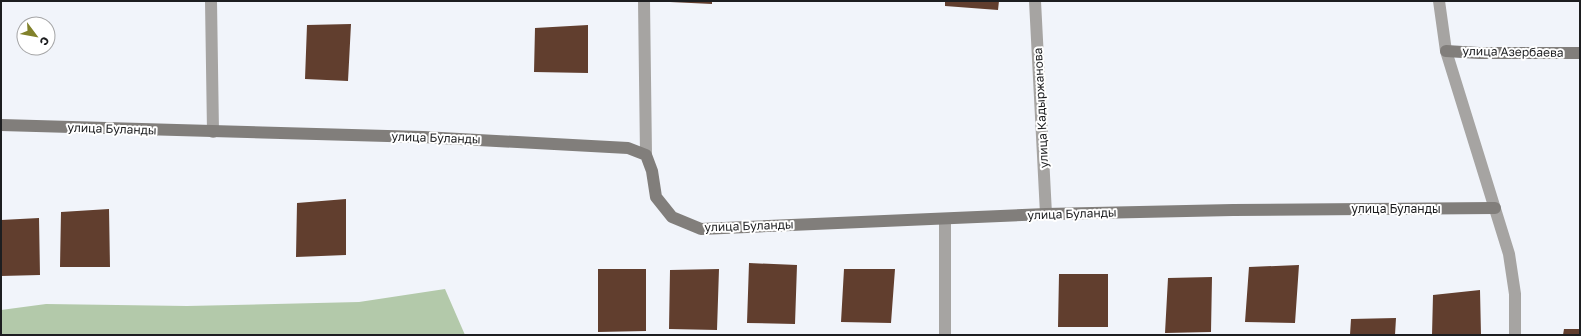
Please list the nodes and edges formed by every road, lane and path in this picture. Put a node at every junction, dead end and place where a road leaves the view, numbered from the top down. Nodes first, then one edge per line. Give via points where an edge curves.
1 (211, 1) edge
2 (644, 1) edge
3 (1035, 1) edge
4 (1439, 1) edge
5 (1446, 51) junction
6 (1580, 53) edge
7 (1, 125) edge
8 (213, 132) junction
9 (646, 155) junction
10 (1495, 208) junction
11 (1046, 214) junction
12 (946, 219) junction
13 (945, 335) edge
14 (1516, 335) edge

1 - 8 street
2 - 9 street
3 - 11 street, улица Кадыржанова
4 - 5 street
5 - 6 street, улица Азербаева
5 - 10 street
7 - 8 street, улица Буланды
8 - 9 street, улица Буланды via 423,137 628,148
9 - 12 street, улица Буланды via 652,171 656,197 672,218 701,228
10 - 11 street, улица Буланды
10 - 14 street via 1509,254 1515,294
11 - 12 street, улица Буланды
12 - 13 street

